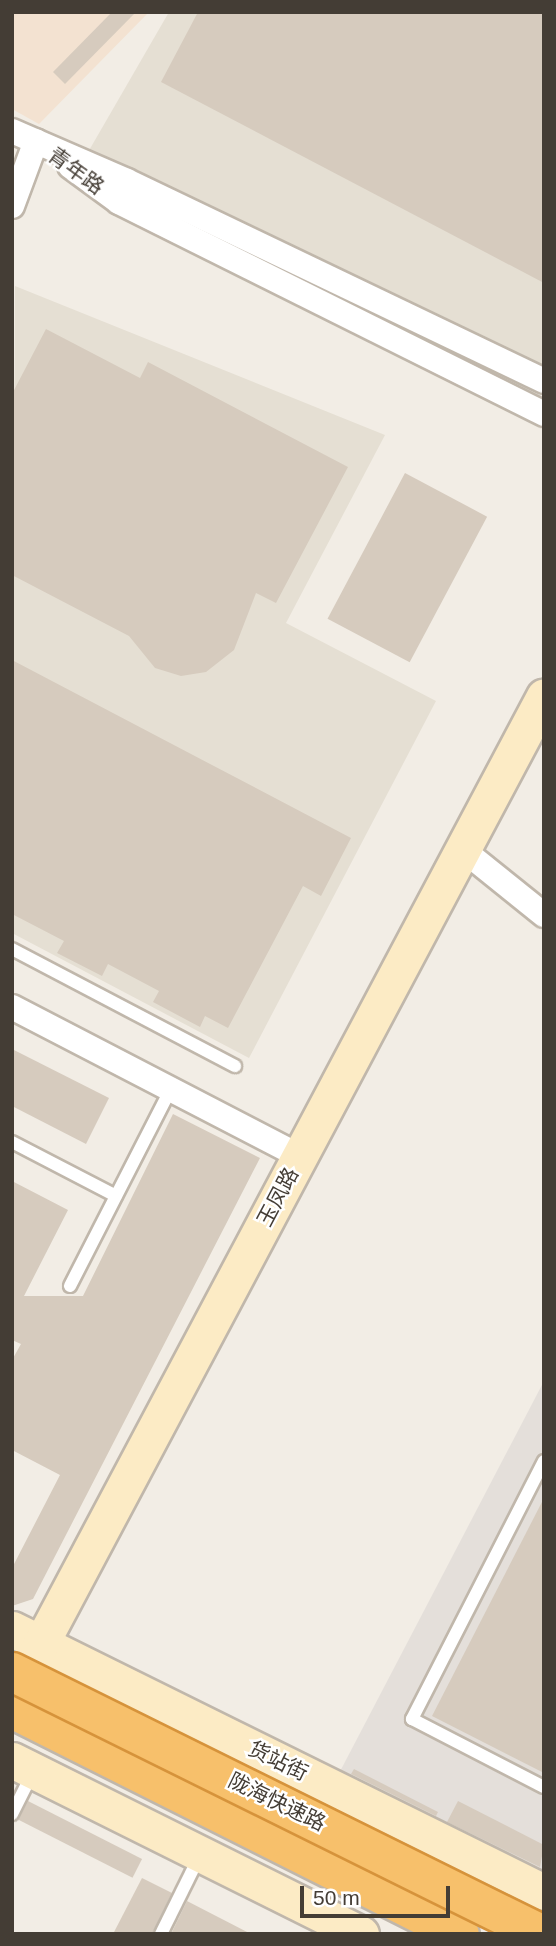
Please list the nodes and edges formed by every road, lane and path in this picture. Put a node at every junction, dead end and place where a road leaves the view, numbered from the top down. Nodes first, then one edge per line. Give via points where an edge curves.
1 (12, 131) edge
2 (36, 141) junction
3 (12, 176) edge
4 (12, 206) edge
5 (544, 381) edge
6 (544, 414) edge
7 (544, 696) edge
8 (463, 849) junction
9 (544, 915) edge
10 (12, 948) edge
11 (12, 1007) edge
12 (235, 1066) dead end
13 (171, 1089) junction
14 (12, 1142) edge
15 (300, 1156) junction
16 (116, 1196) junction
17 (70, 1286) dead end
18 (544, 1461) edge
19 (27, 1636) edge
20 (12, 1672) edge
21 (12, 1698) edge
22 (12, 1709) edge
23 (23, 1765) edge
24 (544, 1787) edge
25 (12, 1814) edge
26 (200, 1853) junction
27 (544, 1892) edge
28 (161, 1934) edge
29 (361, 1934) edge
30 (460, 1934) edge
31 (541, 1934) edge

1 - 2 street
2 - 3 street
2 - 4 street
2 - 5 street, 青年路
2 - 6 street, 青年路 via 119,202
7 - 8 street, 玉凤路
8 - 9 street
8 - 15 street, 玉凤路
10 - 12 lane
11 - 13 street
13 - 15 street
13 - 16 lane
14 - 16 lane
15 - 19 street, 玉凤路
16 - 17 lane
18 - 24 lane via 412,1719
19 - 21 street, 玉凤路
19 - 27 street, 货站街
20 - 31 highway, 陇海快速路, bridge
22 - 30 highway, 陇海快速路
23 - 25 lane
23 - 26 street
26 - 28 lane
26 - 29 street

